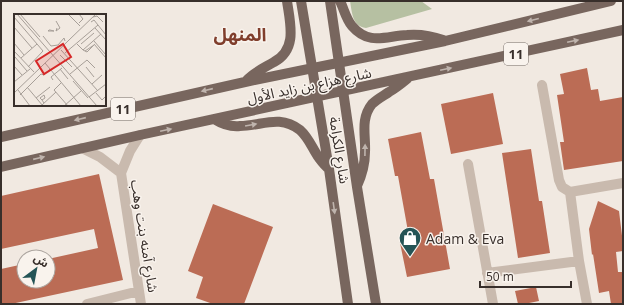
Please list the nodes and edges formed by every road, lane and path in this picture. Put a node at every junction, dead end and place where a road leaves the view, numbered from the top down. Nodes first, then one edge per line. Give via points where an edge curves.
1 (287, 1) edge
2 (301, 1) edge
3 (330, 1) edge
4 (340, 1) edge
5 (611, 1) edge
6 (623, 30) edge
7 (445, 41) junction
8 (339, 62) junction
9 (312, 68) junction
10 (408, 78) junction
11 (245, 82) junction
12 (542, 85) dead end
13 (343, 92) junction
14 (317, 97) junction
15 (214, 119) junction
16 (140, 135) junction
17 (1, 137) edge
18 (82, 148) junction
19 (468, 164) dead end
20 (1, 167) edge
21 (329, 169) junction
22 (121, 173) junction
23 (623, 183) edge
24 (357, 188) junction
25 (570, 192) junction
26 (579, 261) junction
27 (487, 273) junction
28 (139, 291) junction
29 (87, 304) edge
30 (141, 304) edge
31 (348, 304) edge
32 (376, 304) edge
33 (493, 304) edge
34 (586, 304) edge

1 - 11 main road via 291,39 286,51 279,59 256,72
2 - 9 main road, شارع الكرامة
3 - 8 main road, شارع الكرامة
4 - 7 main road via 352,26 369,37 382,39 417,34
5 -> 7 main road, شارع هزاع بن زايد الأول / 11
10 -> 6 main road, شارع هزاع بن زايد الأول / 11
7 - 8 main road, شارع هزاع بن زايد الأول / 11
8 - 9 main road, شارع هزاع بن زايد الأول / 11
8 - 13 main road, شارع الكرامة
9 - 11 main road, شارع هزاع بن زايد الأول / 11
9 - 14 main road, شارع الكرامة
10 - 13 main road, شارع هزاع بن زايد الأول / 11
24 -> 10 main road via 364,163 366,113 375,101
11 -> 17 main road, شارع هزاع بن زايد الأول / 11
12 - 25 street via 559,180 562,187
13 - 14 main road, شارع هزاع بن زايد الأول / 11
13 - 24 main road, شارع الكرامة
14 - 15 main road, شارع هزاع بن زايد الأول / 11
14 - 21 main road, شارع الكرامة
16 -> 15 main road, شارع هزاع بن زايد الأول / 11
15 -> 21 main road via 234,126 274,122 293,126 304,134
16 - 18 main road, شارع هزاع بن زايد الأول / 11
16 - 22 street, شارع آمنه بنت وهب
20 -> 18 main road, شارع هزاع بن زايد الأول / 11
18 - 22 street, شارع آمنه بنت وهب via 100,157
19 - 27 street
21 -> 31 main road, شارع الكرامة
22 - 28 street, شارع آمنه بنت وهب
23 - 25 street
24 - 32 main road, شارع الكرامة
25 - 26 street
26 - 27 street
26 - 34 street
27 - 33 street
28 - 29 street
28 - 30 street, شارع آمنه بنت وهب

